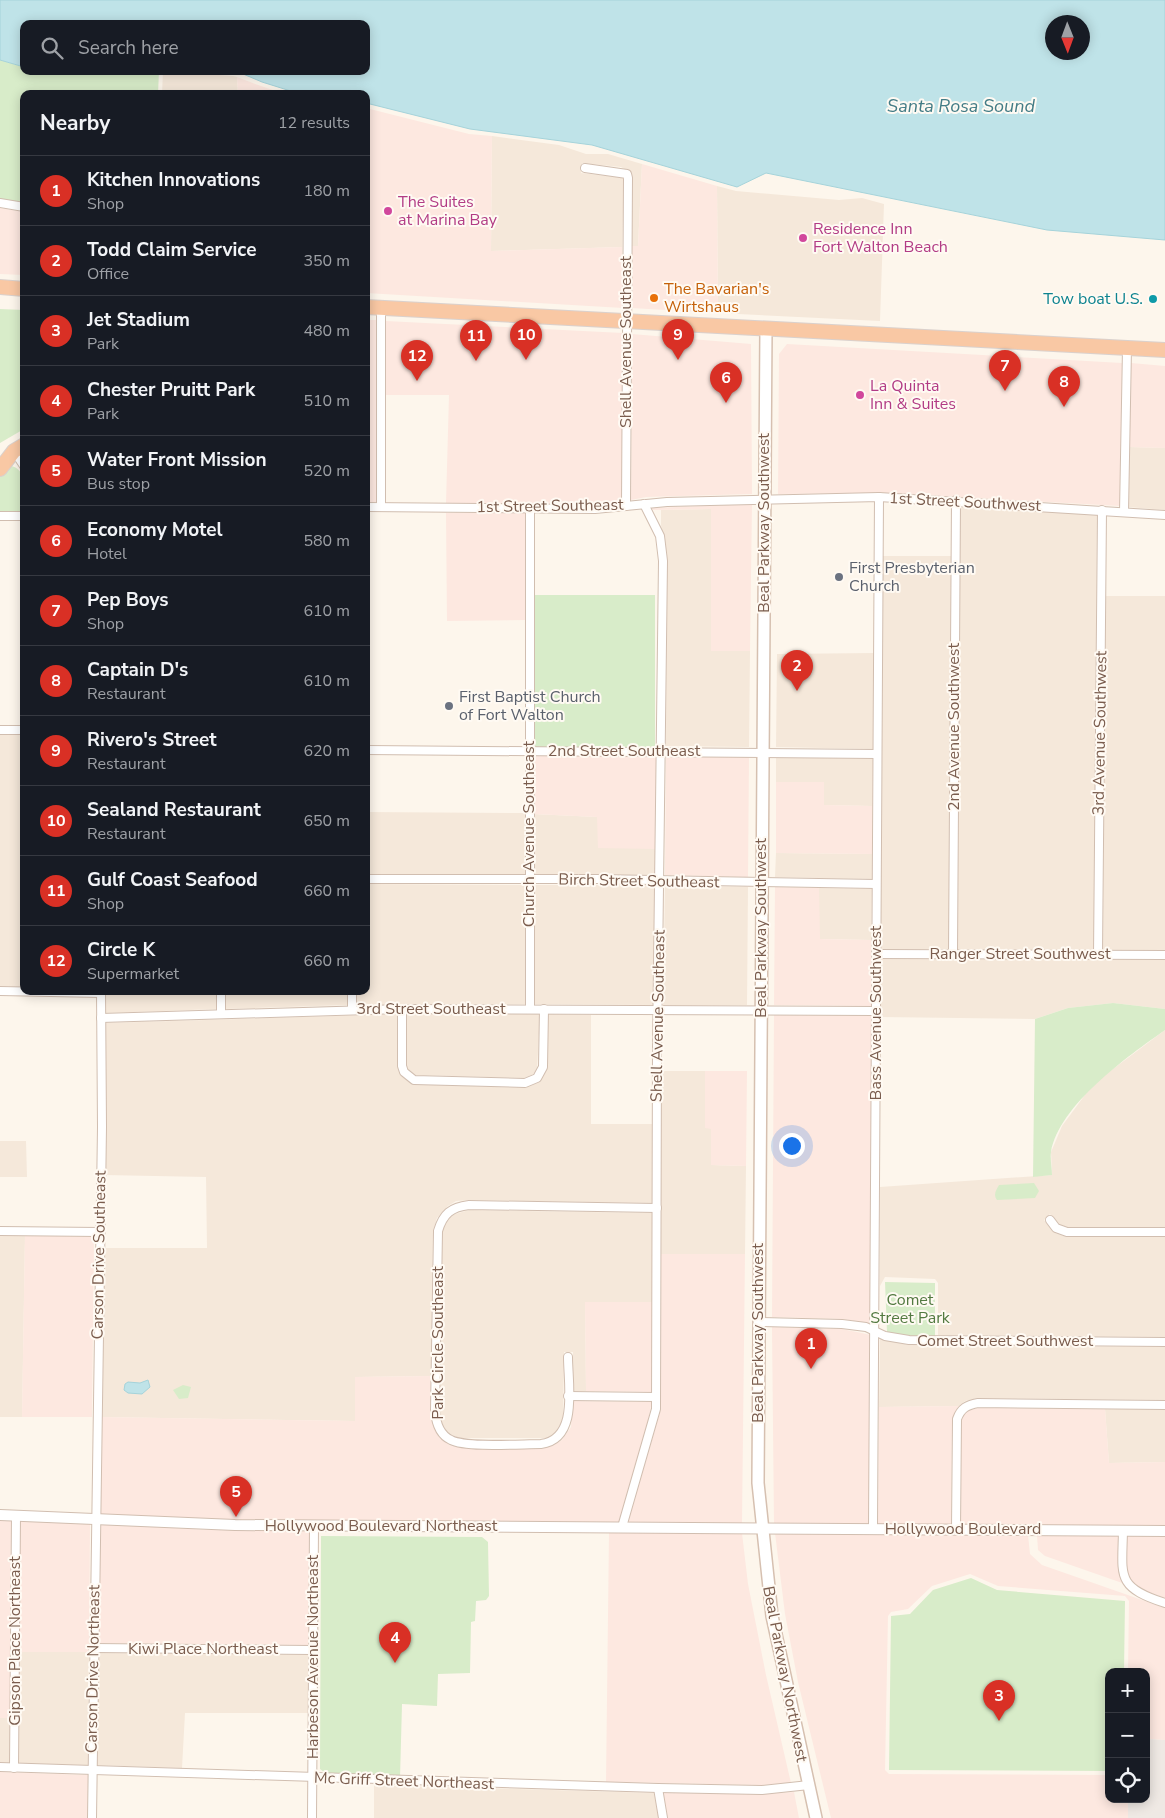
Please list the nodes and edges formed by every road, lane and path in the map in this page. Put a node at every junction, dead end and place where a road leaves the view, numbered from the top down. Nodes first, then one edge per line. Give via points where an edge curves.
1 (585, 168) dead end
2 (0, 203) edge
3 (20, 206) edge
4 (0, 288) edge
5 (20, 289) edge
6 (371, 307) edge
7 (627, 320) junction
8 (766, 328) junction
9 (1127, 348) junction
10 (1165, 350) edge
11 (19, 448) edge
12 (0, 451) edge
13 (0, 469) edge
14 (879, 497) junction
15 (764, 499) junction
16 (956, 500) junction
17 (644, 504) junction
18 (626, 506) junction
19 (370, 507) edge
20 (381, 507) junction
21 (530, 508) junction
22 (1102, 510) junction
23 (1124, 512) junction
24 (1165, 515) edge
25 (0, 516) edge
26 (20, 516) edge
27 (0, 730) edge
28 (20, 730) edge
29 (370, 750) edge
30 (529, 751) junction
31 (661, 752) junction
32 (762, 752) junction
33 (877, 754) junction
34 (370, 879) edge
35 (529, 880) junction
36 (660, 880) junction
37 (761, 882) junction
38 (876, 884) junction
39 (876, 954) junction
40 (953, 954) junction
41 (1098, 955) junction
42 (1165, 955) edge
43 (0, 991) edge
44 (20, 991) edge
45 (101, 995) edge
46 (221, 995) edge
47 (352, 995) edge
48 (402, 1009) junction
49 (530, 1009) junction
50 (544, 1009) junction
51 (352, 1010) junction
52 (658, 1010) junction
53 (760, 1010) junction
54 (875, 1011) junction
55 (221, 1014) junction
56 (102, 1018) junction
57 (657, 1208) junction
58 (1050, 1220) dead end
59 (0, 1230) edge
60 (99, 1232) junction
61 (1165, 1232) edge
62 (758, 1322) junction
63 (875, 1332) junction
64 (1165, 1342) edge
65 (568, 1357) dead end
66 (568, 1396) junction
67 (656, 1397) junction
68 (1165, 1404) edge
69 (0, 1515) edge
70 (16, 1515) junction
71 (94, 1519) junction
72 (314, 1526) junction
73 (622, 1527) junction
74 (761, 1528) junction
75 (874, 1529) junction
76 (956, 1529) junction
77 (1123, 1530) junction
78 (1165, 1531) edge
79 (1165, 1602) edge
80 (93, 1648) junction
81 (313, 1650) junction
82 (0, 1768) edge
83 (14, 1768) junction
84 (92, 1770) junction
85 (312, 1778) junction
86 (809, 1785) junction
87 (658, 1788) junction
88 (92, 1818) edge
89 (312, 1818) edge
90 (663, 1818) edge
91 (816, 1818) edge

1 - 7 street, Shell Avenue Southeast via 627,174
2 - 3 street
4 - 5 highway
6 - 7 highway
6 - 20 street
7 - 8 highway
7 - 18 street, Shell Avenue Southeast
8 - 9 highway
8 - 15 main road, Beal Parkway Southwest
9 - 10 highway
9 - 23 street
11 - 12 highway
11 - 13 highway
14 - 15 street, 1st Street Southwest
14 - 16 street, 1st Street Southwest
14 - 33 street, Bass Avenue Southwest
15 - 17 street, 1st Street Southeast
15 - 32 main road, Beal Parkway Southwest
16 - 22 street, 1st Street Southwest
16 - 40 street, 2nd Avenue Southwest
17 - 18 street, 1st Street Southeast
17 - 31 street, Shell Avenue Southeast via 660,536 663,561
18 - 21 street, 1st Street Southeast
19 - 20 street, 1st Street Southeast
20 - 21 street, 1st Street Southeast
21 - 30 street, Church Avenue Southeast
22 - 23 street, 1st Street Southwest
22 - 41 street, 3rd Avenue Southwest
23 - 24 street, 1st Street Southwest
25 - 26 street
27 - 28 street
29 - 30 street, 2nd Street Southeast
30 - 31 street, 2nd Street Southeast
30 - 35 street, Church Avenue Southeast
31 - 32 street, 2nd Street Southeast
31 - 36 street, Shell Avenue Southeast
32 - 33 street, 2nd Street Southeast
32 - 37 main road, Beal Parkway Southwest
33 - 38 street, Bass Avenue Southwest
34 - 35 street, Birch Street Southeast
35 - 36 street, Birch Street Southeast
35 - 49 street, Church Avenue Southeast
36 - 37 street, Birch Street Southeast
36 - 52 street, Shell Avenue Southeast
37 - 38 street, Birch Street Southeast
37 - 53 main road, Beal Parkway Southwest
38 - 39 street, Bass Avenue Southwest
39 - 40 street, Ranger Street Southwest
39 - 54 street, Bass Avenue Southwest
40 - 41 street, Ranger Street Southwest
41 - 42 street, Ranger Street Southwest
43 - 44 street
45 - 56 street, Carson Drive Southeast
46 - 55 street
47 - 51 street
48 - 49 street, 3rd Street Southeast
48 - 50 street via 402,1066 414,1080 525,1083 537,1078 543,1067
48 - 51 street, 3rd Street Southeast
49 - 50 street, 3rd Street Southeast
50 - 52 street, 3rd Street Southeast
51 - 55 street, 3rd Street Southeast
52 - 53 street, 3rd Street Southeast
52 - 57 street, Shell Avenue Southeast
53 - 54 street, 3rd Street Southeast
53 - 62 main road, Beal Parkway Southwest
54 - 63 street, Bass Avenue Southwest
55 - 56 street, 3rd Street Southeast
56 - 60 street, Carson Drive Southeast
57 - 66 street, Park Circle Southeast via 469,1205 449,1210 440,1221 435,1411 436,1422 443,1434 451,1440 465,1443 548,1443 560,1436 567,1424
57 - 67 street, Shell Avenue Southeast
58 - 61 street via 1056,1228 1067,1232
59 - 60 street
60 - 71 street, Carson Drive Southeast
62 - 63 street, Comet Street Southwest via 842,1324
62 - 74 main road, Beal Parkway Southwest via 757,1448
63 - 64 street, Comet Street Southwest via 909,1340
63 - 75 street, Bass Avenue Southwest
65 - 66 street, Park Circle Southeast
66 - 67 street
67 - 73 street, Shell Avenue Southeast via 652,1424
68 - 76 street via 967,1405 957,1419
69 - 70 street, Hollywood Boulevard Northeast
70 - 71 street, Hollywood Boulevard Northeast
70 - 83 street, Gipson Place Northeast
71 - 72 street, Hollywood Boulevard Northeast
71 - 80 street, Carson Drive Northeast
72 - 73 street, Hollywood Boulevard Northeast
72 - 81 street, Harbeson Avenue Northeast
73 - 74 street, Hollywood Boulevard Northeast
74 - 75 street, Hollywood Boulevard
74 - 86 main road, Beal Parkway Northwest via 772,1616
75 - 76 street, Hollywood Boulevard
76 - 77 street, Hollywood Boulevard
77 - 78 street, Hollywood Boulevard
77 - 79 street via 1122,1568 1126,1582 1142,1595
80 - 81 street, Kiwi Place Northeast
80 - 84 street, Carson Drive Northeast
81 - 85 street, Harbeson Avenue Northeast
82 - 83 street, Mc Griff Street Northeast
83 - 84 street, Mc Griff Street Northeast
84 - 85 street, Mc Griff Street Northeast
84 - 88 street, Carson Drive Northeast
85 - 87 street, Mc Griff Street Northeast
85 - 89 street, Harbeson Avenue Northeast
86 - 87 street, Mc Griff Street Northeast via 762,1790
86 - 91 main road, Beal Parkway Northwest
87 - 90 street

